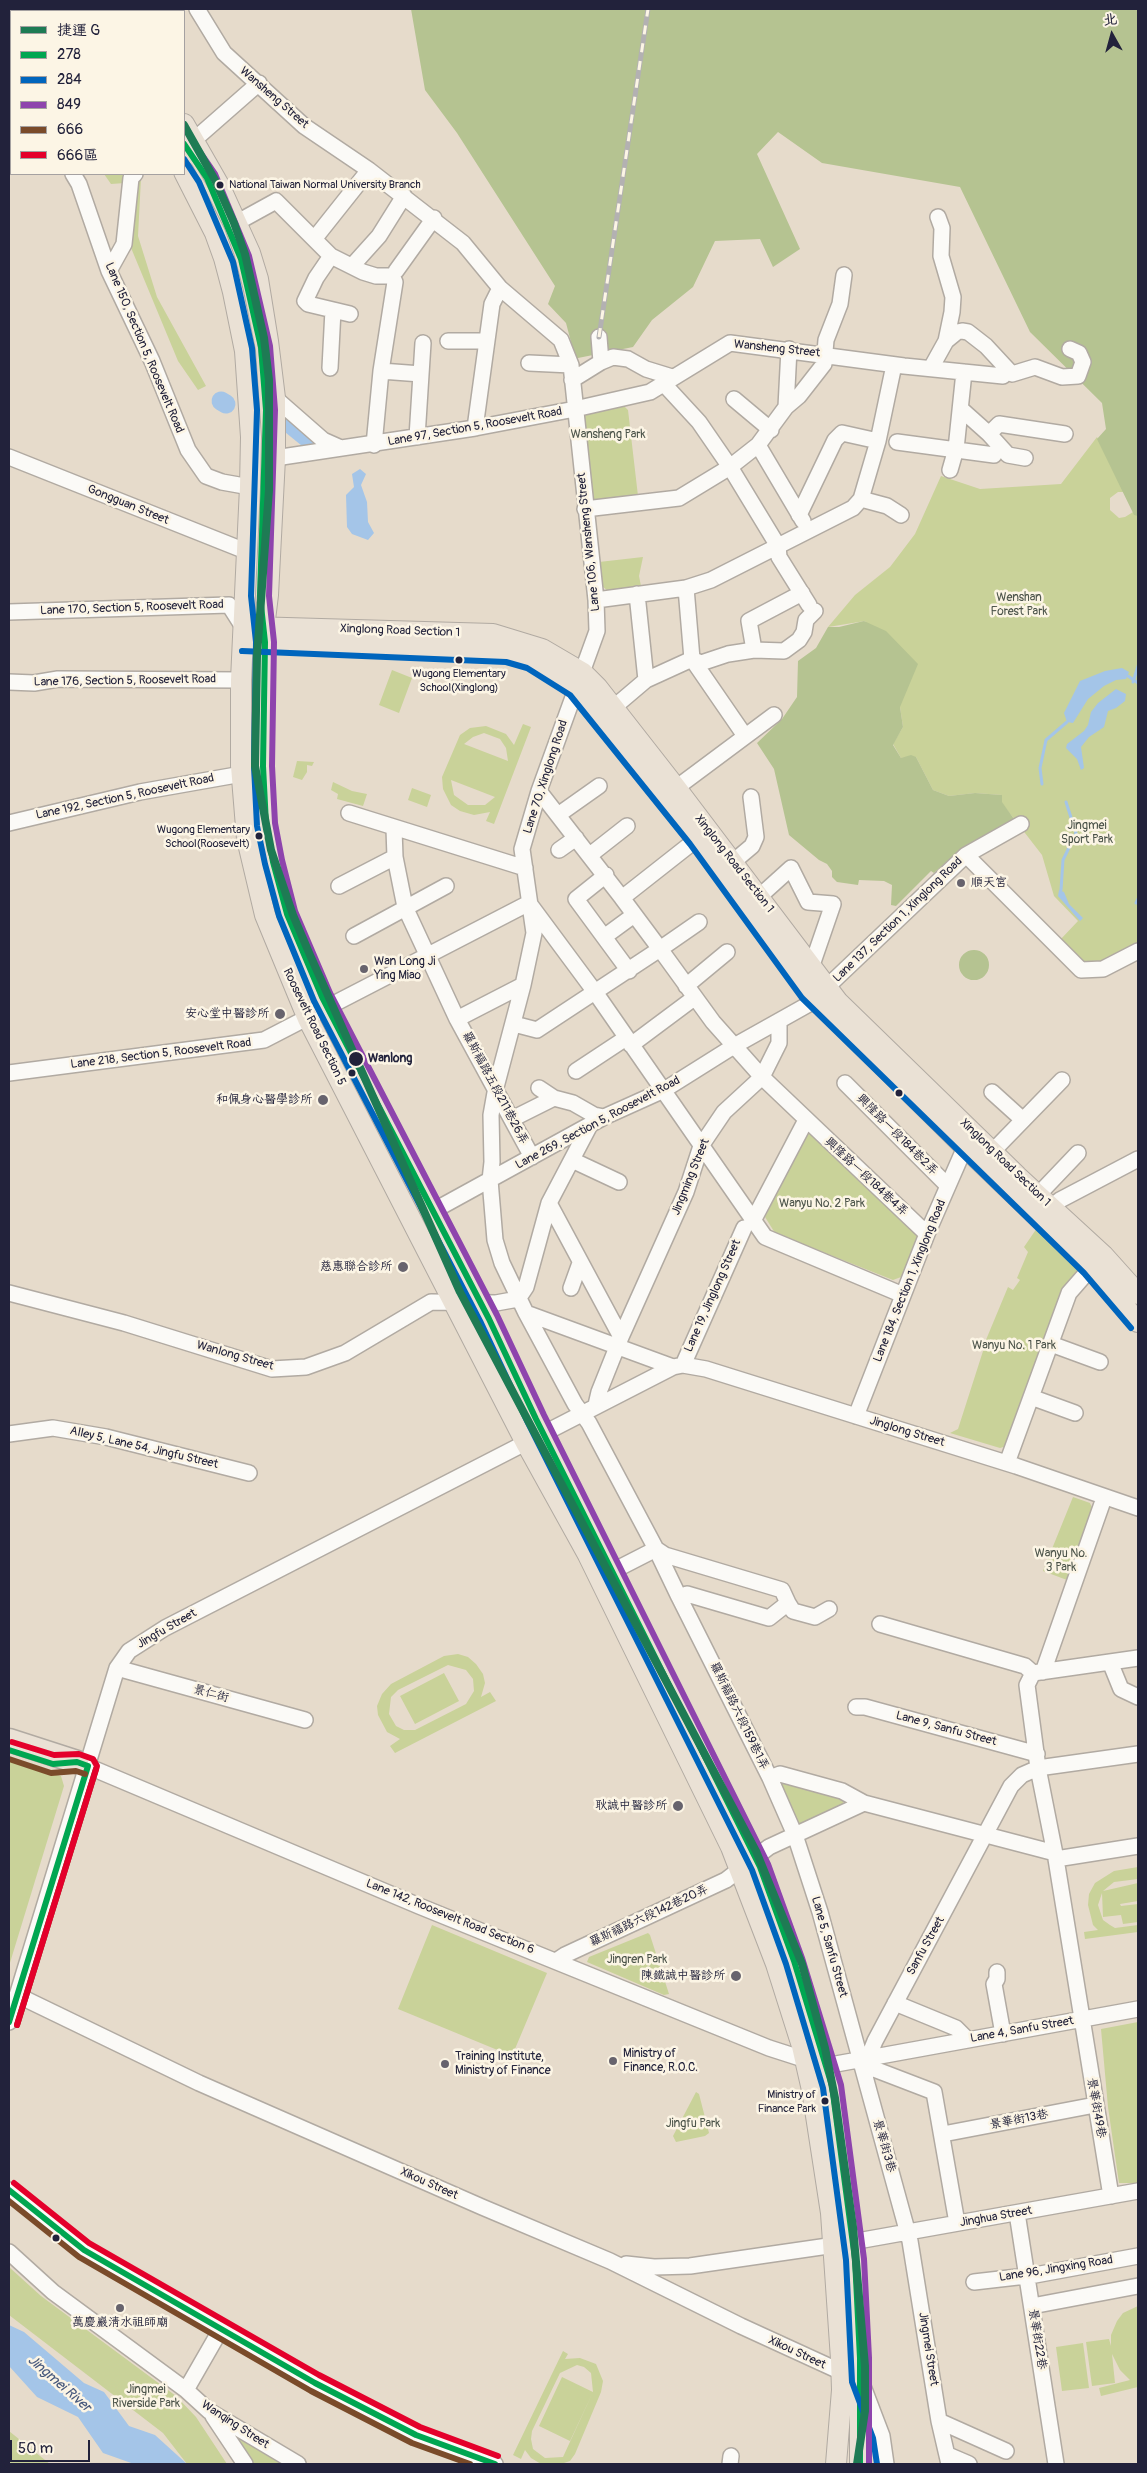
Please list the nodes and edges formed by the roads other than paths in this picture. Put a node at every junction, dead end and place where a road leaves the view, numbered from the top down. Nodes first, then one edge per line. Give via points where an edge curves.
1 (197, 9) edge
2 (259, 83) junction
3 (187, 136) edge
4 (369, 170) junction
5 (185, 174) edge
6 (74, 175) edge
7 (135, 175) edge
8 (404, 196) junction
9 (938, 216) dead end
10 (434, 218) junction
11 (236, 223) junction
12 (315, 238) junction
13 (331, 256) junction
14 (352, 266) junction
15 (109, 270) junction
16 (394, 273) junction
17 (844, 276) dead end
18 (500, 288) junction
19 (334, 310) junction
20 (350, 314) dead end
21 (599, 337) dead end
22 (448, 341) dead end
23 (487, 341) junction
24 (946, 341) junction
25 (423, 343) dead end
26 (789, 349) junction
27 (1070, 349) dead end
28 (825, 354) junction
29 (600, 362) junction
30 (530, 363) dead end
31 (894, 365) junction
32 (330, 368) dead end
33 (931, 368) junction
34 (381, 371) junction
35 (964, 372) junction
36 (571, 373) junction
37 (421, 374) junction
38 (1003, 376) dead end
39 (668, 380) junction
40 (275, 398) junction
41 (734, 399) dead end
42 (786, 407) junction
43 (575, 409) junction
44 (961, 409) junction
45 (476, 423) junction
46 (771, 430) junction
47 (989, 434) junction
48 (1065, 434) dead end
49 (417, 437) junction
50 (878, 441) junction
51 (897, 442) dead end
52 (374, 444) junction
53 (758, 445) junction
54 (341, 448) junction
55 (956, 449) junction
56 (994, 455) dead end
57 (9, 457) edge
58 (275, 458) junction
59 (1025, 458) dead end
60 (730, 467) junction
61 (950, 470) dead end
62 (250, 487) junction
63 (861, 499) junction
64 (585, 509) junction
65 (799, 515) junction
66 (901, 515) dead end
67 (808, 530) junction
68 (778, 546) junction
69 (248, 552) junction
70 (686, 588) junction
71 (637, 594) junction
72 (596, 600) junction
73 (808, 603) junction
74 (9, 612) edge
75 (243, 634) junction
76 (265, 635) junction
77 (754, 650) junction
78 (692, 658) junction
79 (241, 680) junction
80 (646, 680) junction
81 (580, 681) junction
82 (9, 682) edge
83 (613, 708) junction
84 (774, 715) dead end
85 (745, 736) junction
86 (242, 774) junction
87 (599, 786) dead end
88 (539, 791) junction
89 (669, 793) junction
90 (751, 797) dead end
91 (349, 813) dead end
92 (558, 815) junction
93 (9, 823) edge
94 (1021, 824) dead end
95 (627, 826) dead end
96 (394, 829) junction
97 (576, 838) junction
98 (697, 840) junction
99 (559, 850) dead end
100 (590, 854) junction
101 (966, 855) junction
102 (395, 858) junction
103 (733, 862) junction
104 (525, 868) junction
105 (606, 876) junction
106 (339, 886) dead end
107 (446, 886) dead end
108 (760, 896) junction
109 (622, 898) junction
110 (529, 903) junction
111 (405, 907) junction
112 (634, 915) junction
113 (699, 922) dead end
114 (354, 936) dead end
115 (604, 937) junction
116 (660, 950) junction
117 (1138, 951) edge
118 (727, 952) dead end
119 (427, 956) junction
120 (812, 965) junction
121 (629, 971) junction
122 (523, 986) junction
123 (595, 992) junction
124 (690, 992) junction
125 (822, 993) junction
126 (328, 1007) junction
127 (308, 1018) junction
128 (457, 1018) junction
129 (779, 1022) junction
130 (514, 1024) junction
131 (628, 1041) junction
132 (734, 1046) junction
133 (576, 1071) dead end
134 (9, 1073) edge
135 (762, 1077) junction
136 (1062, 1080) dead end
137 (845, 1083) dead end
138 (496, 1087) junction
139 (539, 1088) dead end
140 (664, 1090) junction
141 (992, 1092) dead end
142 (554, 1098) junction
143 (604, 1117) junction
144 (512, 1119) junction
145 (806, 1120) junction
146 (1023, 1120) junction
147 (590, 1125) junction
148 (701, 1146) junction
149 (965, 1146) junction
150 (992, 1152) junction
151 (1078, 1153) dead end
152 (532, 1157) junction
153 (1138, 1158) edge
154 (572, 1160) junction
155 (490, 1180) junction
156 (619, 1182) dead end
157 (948, 1186) junction
158 (549, 1203) junction
159 (1042, 1206) junction
160 (434, 1211) junction
161 (749, 1224) junction
162 (927, 1234) junction
163 (1097, 1261) junction
164 (583, 1269) junction
165 (571, 1288) dead end
166 (9, 1293) edge
167 (1138, 1294) edge
168 (903, 1295) junction
169 (518, 1299) junction
170 (453, 1302) junction
171 (480, 1302) junction
172 (526, 1314) junction
173 (1138, 1322) edge
174 (620, 1342) junction
175 (1051, 1344) junction
176 (1100, 1362) dead end
177 (678, 1366) junction
178 (1031, 1397) junction
179 (590, 1409) junction
180 (1075, 1413) dead end
181 (856, 1416) junction
182 (9, 1434) edge
183 (544, 1434) junction
184 (526, 1443) junction
185 (1007, 1463) junction
186 (248, 1473) dead end
187 (1104, 1498) junction
188 (1138, 1508) edge
189 (656, 1549) junction
190 (613, 1571) junction
191 (679, 1598) junction
192 (788, 1603) junction
193 (829, 1609) dead end
194 (880, 1624) dead end
195 (1138, 1658) edge
196 (1110, 1662) junction
197 (117, 1668) junction
198 (1038, 1672) junction
199 (1138, 1697) edge
200 (856, 1707) dead end
201 (304, 1720) dead end
202 (9, 1732) edge
203 (9, 1740) edge
204 (9, 1750) edge
205 (1138, 1754) edge
206 (1037, 1761) junction
207 (83, 1764) junction
208 (770, 1778) junction
209 (864, 1803) junction
210 (986, 1834) junction
211 (795, 1835) junction
212 (1138, 1846) edge
213 (1056, 1856) junction
214 (748, 1863) junction
215 (556, 1961) junction
216 (997, 1972) dead end
217 (17, 1995) junction
218 (895, 2003) junction
219 (1138, 2009) edge
220 (1082, 2019) junction
221 (9, 2022) edge
222 (1003, 2034) junction
223 (968, 2040) junction
224 (863, 2061) junction
225 (815, 2064) junction
226 (1095, 2105) junction
227 (943, 2134) junction
228 (9, 2190) edge
229 (1138, 2190) edge
230 (1111, 2196) junction
231 (1017, 2213) junction
232 (958, 2223) junction
233 (908, 2233) junction
234 (844, 2244) junction
235 (9, 2252) edge
236 (1138, 2256) edge
237 (610, 2261) junction
238 (1027, 2275) junction
239 (974, 2282) dead end
240 (1138, 2286) edge
241 (1032, 2306) junction
242 (221, 2329) junction
243 (842, 2374) junction
244 (861, 2381) junction
245 (186, 2390) junction
246 (209, 2411) junction
247 (939, 2421) junction
248 (1006, 2451) dead end
249 (949, 2460) edge
250 (245, 2464) edge
251 (298, 2464) edge
252 (494, 2464) edge
253 (836, 2464) edge
254 (860, 2464) edge
255 (886, 2464) edge
256 (969, 2464) edge
257 (1056, 2464) edge

1 - 2 street, Wansheng Street via 224,52 239,69
2 - 3 street
2 - 4 street, Wansheng Street via 304,126
3 - 11 main road, Roosevelt Road Section 5
3 - 76 main road via 241,258 260,347 266,410 260,596
4 - 8 street, Wansheng Street
4 - 12 street
5 - 62 main road, Roosevelt Road Section 5 via 215,233 241,326 250,437
6 - 15 street, Lane 150, Section 5, Roosevelt Road
7 - 15 street via 131,178 124,244
8 - 10 street, Wansheng Street
8 - 14 street via 379,236
9 - 24 street via 942,228 941,256 953,297
10 - 16 street
10 - 18 street, Wansheng Street via 463,243
11 - 12 street via 276,201
11 - 40 main road, Roosevelt Road Section 5 via 258,279
12 - 13 street
13 - 14 street
13 - 19 street via 305,301
14 - 16 street via 376,276
15 - 62 street, Lane 150, Section 5, Roosevelt Road via 152,361 188,450 206,476
16 - 34 street, Lane 97, Section 5, Roosevelt Road
17 - 28 street via 840,304 826,340
18 - 23 street via 492,304
18 - 36 street, Wansheng Street via 561,340
19 - 20 street
19 - 32 street
21 - 29 street
22 - 23 street
23 - 45 street
24 - 27 street via 957,332 968,332 1012,374 1035,367 1062,377 1078,376 1082,357
24 - 33 street
25 - 37 street
26 - 28 street, Wansheng Street
26 - 39 street, Wansheng Street via 730,343
26 - 42 street
28 - 31 street, Wansheng Street
28 - 42 street via 824,364
29 - 36 street
29 - 39 street via 613,357 628,359
30 - 36 street
31 - 33 street, Wansheng Street
31 - 50 street
33 - 35 street, Wansheng Street
34 - 37 street
34 - 52 street, Lane 97, Section 5, Roosevelt Road
35 - 38 street, Wansheng Street
35 - 44 street
36 - 43 street, Wansheng Street
37 - 49 street
39 - 43 street, Wansheng Street via 650,392
39 - 60 street
40 - 54 street via 323,440
40 - 58 main road, Roosevelt Road Section 5
41 - 46 street
42 - 46 street
43 - 45 street, Lane 97, Section 5, Roosevelt Road
43 - 64 street, Lane 106, Wansheng Street
44 - 47 street
44 - 55 street
45 - 49 street, Lane 97, Section 5, Roosevelt Road
46 - 53 street
47 - 48 street via 999,424
47 - 59 street via 1008,455
49 - 52 street, Lane 97, Section 5, Roosevelt Road
50 - 63 street
50 - 65 street via 842,433 834,440
51 - 55 street
52 - 54 street, Lane 97, Section 5, Roosevelt Road
53 - 60 street
53 - 65 street
54 - 58 street, Lane 97, Section 5, Roosevelt Road
55 - 56 street
55 - 61 street
57 - 69 street, Gongguan Street
58 - 76 main road, Roosevelt Road Section 5
60 - 64 street via 679,498
60 - 68 street
62 - 69 main road, Roosevelt Road Section 5
63 - 66 street via 886,506
63 - 67 street via 853,508
64 - 72 street, Lane 106, Wansheng Street
65 - 67 street
67 - 68 street
68 - 70 street via 711,580
68 - 73 street via 779,557
69 - 75 main road, Roosevelt Road Section 5
70 - 71 street
70 - 78 street
71 - 72 street
71 - 80 street
72 - 81 street, Lane 106, Wansheng Street via 597,631
73 - 77 street via 804,632 798,640 784,651
73 - 77 street via 749,621
74 - 75 street, Lane 170, Section 5, Roosevelt Road via 229,605
75 - 76 main road, Xinglong Road Section 1
75 - 79 main road, Roosevelt Road Section 5
76 - 81 main road, Xinglong Road Section 1 via 492,634 542,649
76 - 126 main road, Roosevelt Road Section 5 via 263,766 266,824 287,914
77 - 78 street via 701,663
78 - 80 street
78 - 85 street
79 - 82 street, Lane 176, Section 5, Roosevelt Road
79 - 86 main road, Roosevelt Road Section 5
80 - 83 street
81 - 83 main road, Xinglong Road Section 1
81 - 88 street, Lane 70, Xinglong Road
81 - 89 main road, Xinglong Road Section 1
83 - 89 main road, Xinglong Road Section 1
84 - 85 street
85 - 89 street
86 - 93 street, Lane 192, Section 5, Roosevelt Road via 140,792
86 - 127 main road, Roosevelt Road Section 5 via 247,839 266,915
87 - 92 street
88 - 92 street, 興隆路一段184巷4弄
88 - 104 street, Lane 70, Xinglong Road via 522,849
89 - 98 main road, Xinglong Road Section 1
89 - 103 main road, Xinglong Road Section 1
90 - 103 street via 756,837 752,846
91 - 96 street
92 - 97 street, 興隆路一段184巷4弄
94 - 101 street, Lane 137, Section 1, Xinglong Road
95 - 100 street
96 - 102 street, 羅斯福路五段211巷26弄
96 - 104 street
97 - 99 street
97 - 100 street, 興隆路一段184巷4弄
98 - 109 street
98 - 125 main road, Xinglong Road Section 1
100 - 105 street, 興隆路一段184巷4弄
101 - 117 street via 1081,970 1103,969
101 - 125 street, Lane 137, Section 1, Xinglong Road
102 - 106 street
102 - 111 street, 羅斯福路五段211巷26弄
103 - 108 main road, Xinglong Road Section 1
104 - 110 street, Lane 70, Xinglong Road
105 - 109 street, 興隆路一段184巷4弄
105 - 115 street via 576,899
107 - 111 street
108 - 120 main road, Xinglong Road Section 1
108 - 120 street via 791,868 808,902 834,901
109 - 112 street, 興隆路一段184巷4弄
110 - 119 street, Lane 218, Section 5, Roosevelt Road
110 - 122 street, Lane 70, Xinglong Road via 534,933
110 - 123 street
111 - 114 street
111 - 119 street, 羅斯福路五段211巷26弄
112 - 115 street
112 - 116 street, 興隆路一段184巷4弄
113 - 116 street
115 - 121 street
116 - 121 street
116 - 124 street, 興隆路一段184巷4弄
118 - 124 street
119 - 126 street, Lane 218, Section 5, Roosevelt Road
119 - 128 street, 羅斯福路五段211巷26弄
120 - 125 main road, Xinglong Road Section 1
121 - 123 street
122 - 128 street, 羅斯福路五段211巷26弄
122 - 130 street, Lane 70, Xinglong Road
123 - 130 street via 537,1030
123 - 131 street
124 - 131 street
124 - 132 street, 興隆路一段184巷4弄
125 - 129 street
125 - 149 main road, Xinglong Road Section 1
125 - 150 main road, Xinglong Road Section 1 via 838,1002
126 - 127 street, Lane 218, Section 5, Roosevelt Road
126 - 160 main road, Roosevelt Road Section 5
127 - 134 street, Lane 218, Section 5, Roosevelt Road via 264,1040
127 - 170 main road, Roosevelt Road Section 5
128 - 138 street, 羅斯福路五段211巷26弄
129 - 132 street
129 - 135 street, Jingming Street via 779,1042
130 - 138 street, Lane 70, Xinglong Road
131 - 133 street
131 - 140 street
132 - 135 street, 興隆路一段184巷4弄
132 - 140 street, Lane 269, Section 5, Roosevelt Road
135 - 145 street, 興隆路一段184巷4弄
135 - 148 street, Jingming Street via 724,1112
136 - 146 street
137 - 157 street, 興隆路一段184巷2弄
138 - 144 street, 羅斯福路五段211巷26弄
138 - 155 street, Lane 70, Xinglong Road via 491,1115
139 - 142 street
140 - 143 street, Lane 269, Section 5, Roosevelt Road
140 - 148 street
141 - 146 street
142 - 143 street
142 - 144 street
143 - 147 street, Lane 269, Section 5, Roosevelt Road
144 - 152 street, 羅斯福路五段211巷26弄
145 - 161 street, Lane 19, Jinglong Street
145 - 162 street, 興隆路一段184巷4弄
146 - 150 street
147 - 152 street, Lane 269, Section 5, Roosevelt Road
147 - 154 street
148 - 161 street
148 - 174 street, Jingming Street via 686,1192
149 - 157 street, Lane 184, Section 1, Xinglong Road
149 - 159 main road, Xinglong Road Section 1
150 - 159 main road, Xinglong Road Section 1
151 - 159 street
152 - 155 street, Lane 269, Section 5, Roosevelt Road
153 - 159 street
154 - 156 street
154 - 158 street
155 - 160 street, Lane 269, Section 5, Roosevelt Road
155 - 169 street, Lane 70, Xinglong Road via 496,1240
157 - 162 street, Lane 184, Section 1, Xinglong Road
158 - 164 street
158 - 169 street via 526,1287
159 - 163 main road, Xinglong Road Section 1
160 - 171 main road, Roosevelt Road Section 5
161 - 168 street via 766,1236
161 - 177 street, Lane 19, Jinglong Street
162 - 168 street, Lane 184, Section 1, Xinglong Road
163 - 167 main road, Xinglong Road Section 1
163 - 173 main road, Xinglong Road Section 1
163 - 175 street via 1069,1292
164 - 165 street
164 - 174 street
166 - 170 street, Wanlong Street via 124,1323 272,1369 306,1367 344,1353 431,1302
168 - 181 street, Lane 184, Section 1, Xinglong Road
169 - 171 street
169 - 172 street, Lane 70, Xinglong Road
170 - 171 street
170 - 184 main road, Roosevelt Road Section 5
171 - 183 main road, Roosevelt Road Section 5
172 - 174 street, Jinglong Street
172 - 179 street, 羅斯福路六段159巷1弄 via 575,1404
174 - 177 street, Jinglong Street
174 - 179 street, Jingming Street
175 - 176 street
175 - 178 street
177 - 179 street
177 - 181 street, Jinglong Street via 706,1369
178 - 180 street
178 - 185 street
179 - 183 street
179 - 189 street, 羅斯福路六段159巷1弄
181 - 185 street, Jinglong Street
182 - 186 street, Alley 5, Lane 54, Jingfu Street via 54,1428 106,1437
183 - 184 street
183 - 190 main road, Roosevelt Road Section 5
184 - 197 street, Jingfu Street via 165,1628 129,1651
184 - 214 main road, Roosevelt Road Section 5
185 - 187 street, Jinglong Street
187 - 188 street, Jinglong Street
187 - 198 street, Lane 4, Sanfu Street
189 - 190 street
189 - 191 street, 羅斯福路六段159巷1弄
189 - 192 street via 665,1555 782,1590
190 - 214 main road, Roosevelt Road Section 5
191 - 192 street via 687,1594 769,1618
191 - 208 street, 羅斯福路六段159巷1弄
192 - 193 street via 792,1611 815,1618
194 - 198 street
195 - 196 street
196 - 198 street
196 - 199 street via 1121,1689
197 - 201 street, 景仁街
197 - 207 street, Jingfu Street
198 - 206 street, Lane 4, Sanfu Street via 1027,1685
200 - 206 street, Lane 9, Sanfu Street via 865,1707
202 - 207 street, Lane 142, Roosevelt Road Section 6 via 58,1747
203 - 207 highway
204 - 207 street, Lane 142, Roosevelt Road Section 6 via 53,1764
205 - 206 street
206 - 210 street, Sanfu Street via 1011,1786
206 - 213 street, Lane 4, Sanfu Street
207 - 215 street, Lane 142, Roosevelt Road Section 6
207 - 217 street, Jingfu Street
208 - 209 street via 780,1774 842,1791
208 - 211 street, 羅斯福路六段159巷1弄
209 - 210 street
209 - 211 street, 羅斯福路六段142巷20弄
210 - 213 street
210 - 218 street, Sanfu Street
211 - 214 street, 羅斯福路六段142巷20弄 via 769,1847
211 - 224 street, Lane 5, Sanfu Street
212 - 213 street
213 - 220 street, Lane 4, Sanfu Street
214 - 215 street, 羅斯福路六段142巷20弄 via 726,1880
214 - 225 main road via 794,1961
215 - 225 street, Lane 142, Roosevelt Road Section 6
216 - 222 street via 994,1984
217 - 221 street, Jingfu Street
217 - 237 street, Xikou Street via 199,2083
218 - 223 street via 956,2028
218 - 224 street, Sanfu Street
219 - 220 street
220 - 222 street, Lane 4, Sanfu Street
220 - 226 street, 景華街49巷
222 - 223 street, Lane 4, Sanfu Street
223 - 224 street, Lane 4, Sanfu Street
224 - 225 street, Lane 4, Sanfu Street
224 - 227 street via 934,2092
224 - 233 street, 景華街3巷
225 - 234 main road via 832,2086
226 - 227 street, 景華街13巷
226 - 230 street, 景華街49巷
227 - 232 street
228 - 242 street via 84,2250
229 - 230 street, Jinghua Street
230 - 231 street, Jinghua Street
231 - 232 street, Jinghua Street
231 - 238 street, 景華街22巷
232 - 233 street, Jinghua Street
233 - 234 street, Jinghua Street
233 - 247 street, Jingmei Street via 920,2289
234 - 237 street, Jinghua Street via 669,2268
234 - 243 main road
234 - 244 main road
235 - 245 street, Wanqing Street via 53,2292
236 - 238 street, Lane 96, Jingxing Road
237 - 243 street, Xikou Street
238 - 239 street, Lane 96, Jingxing Road
238 - 241 street, 景華街22巷
240 - 241 street
241 - 257 street, 景華街22巷
242 - 245 street
242 - 252 street via 330,2392 416,2436
243 - 244 street, Xikou Street
243 - 253 main road
244 - 254 main road
244 - 255 street via 882,2436
245 - 246 street, Wanqing Street
246 - 250 street
246 - 251 street, Wanqing Street
247 - 248 street
247 - 249 street, Jingmei Street
249 - 256 street

